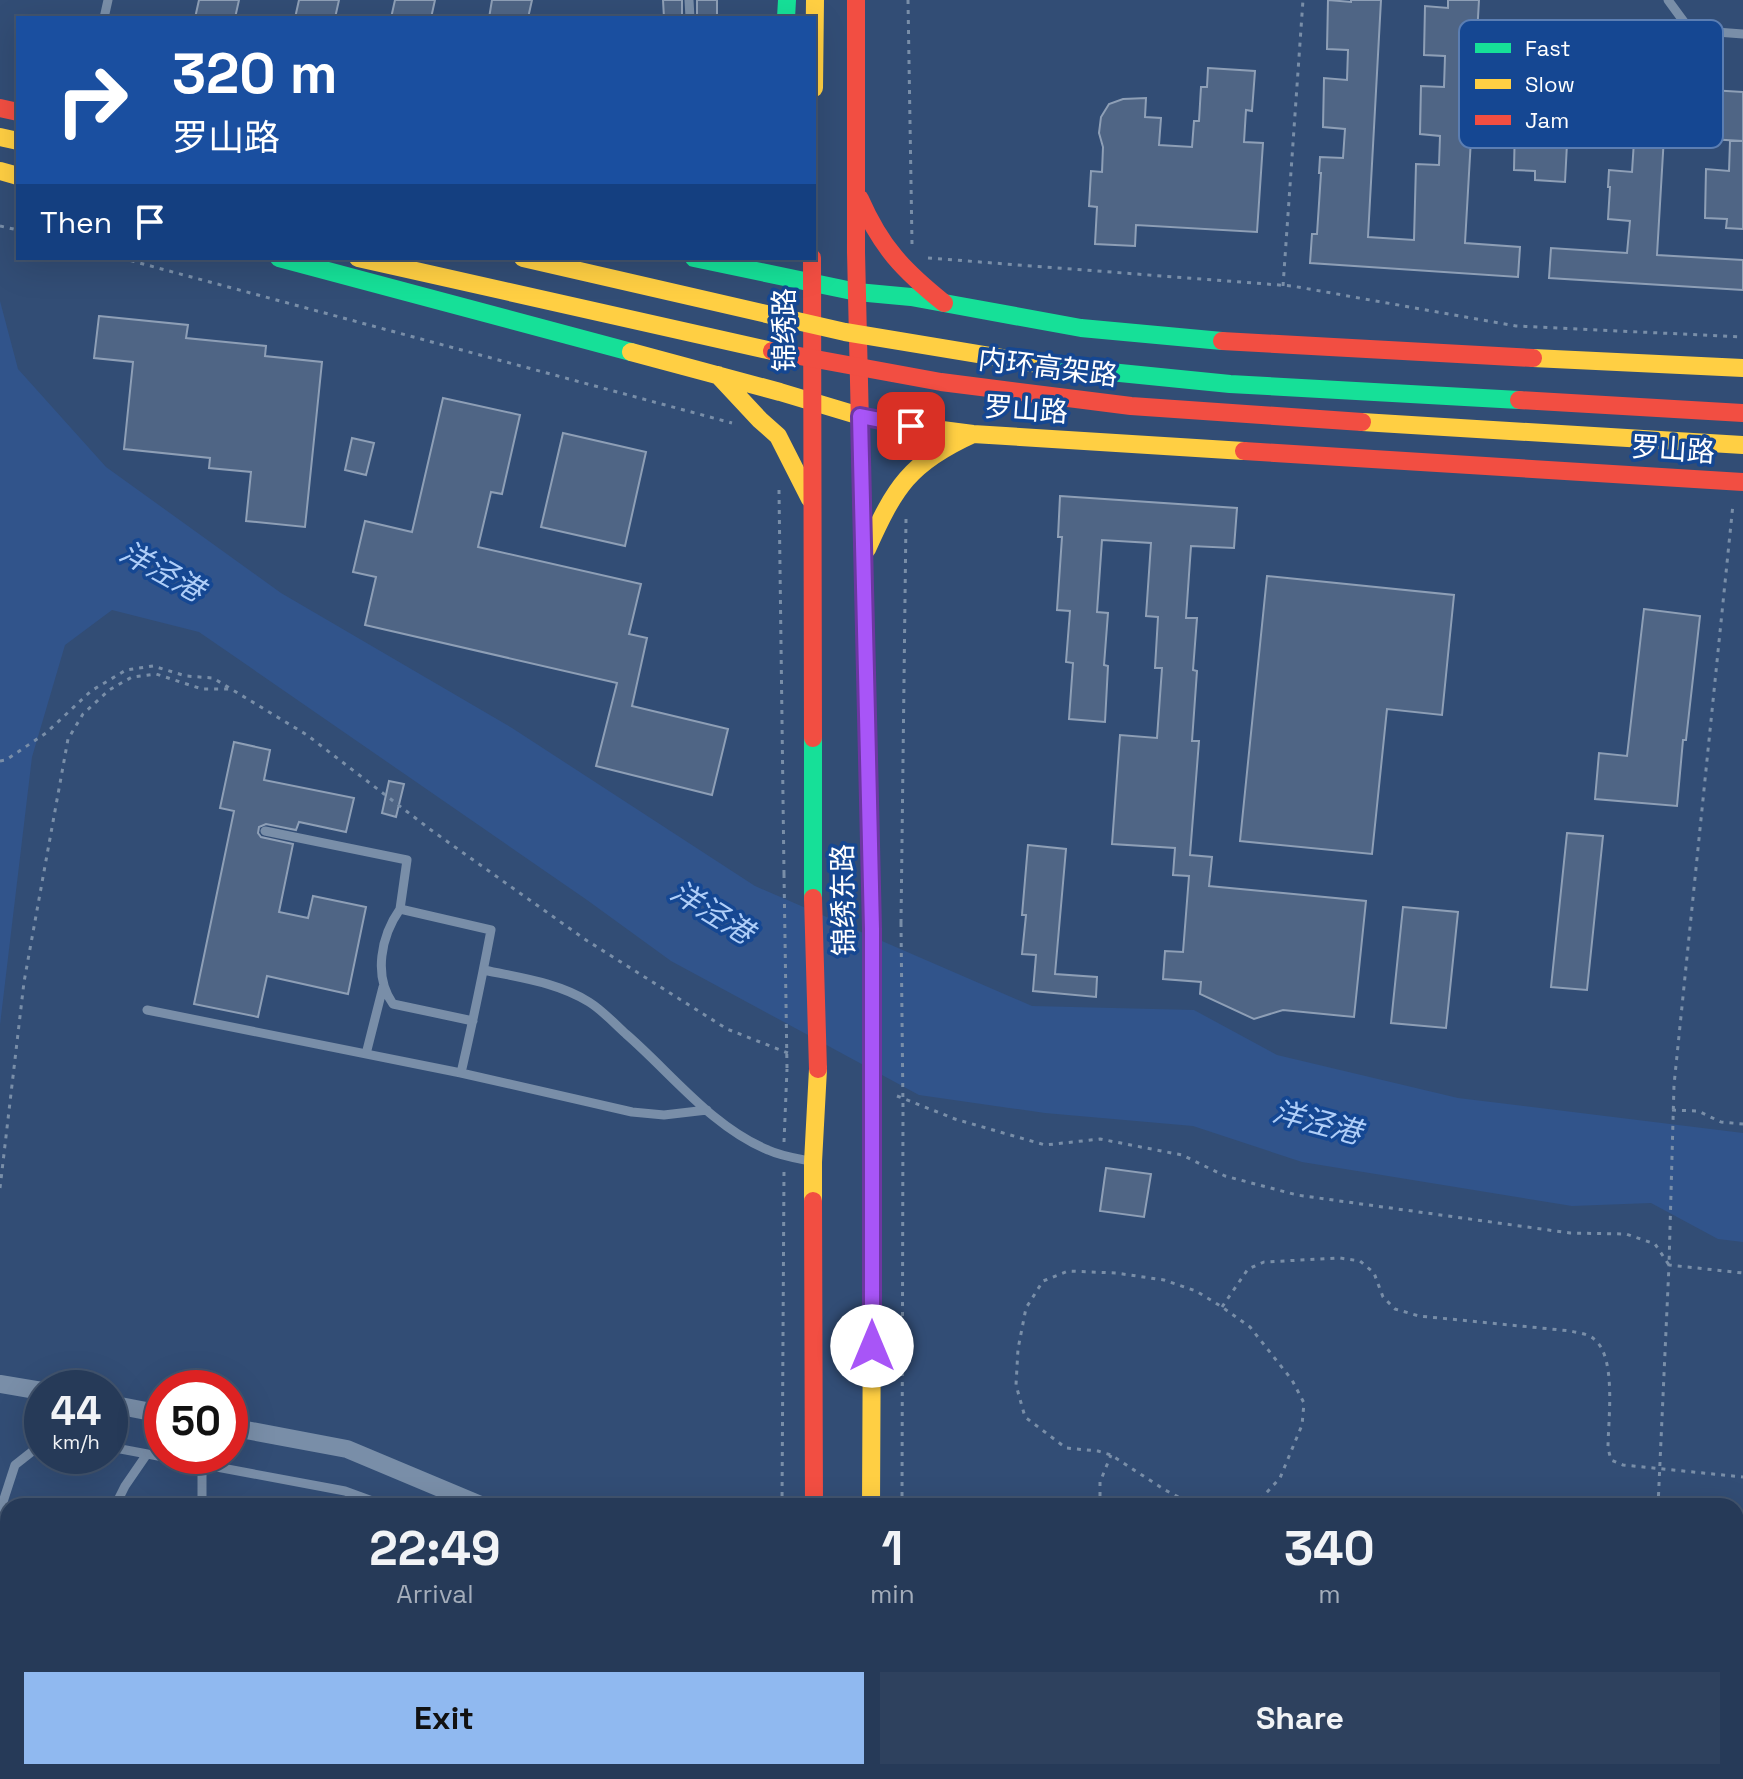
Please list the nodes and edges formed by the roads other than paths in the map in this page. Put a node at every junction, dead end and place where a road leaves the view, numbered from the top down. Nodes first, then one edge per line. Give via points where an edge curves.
1 (856, 0) edge
2 (1668, 0) edge
3 (1683, 20) edge
4 (1723, 32) edge
5 (1743, 34) edge
6 (856, 188) junction
7 (287, 260) edge
8 (367, 260) edge
9 (532, 260) edge
10 (812, 260) edge
11 (722, 261) edge
12 (812, 283) junction
13 (857, 292) junction
14 (944, 303) junction
15 (1743, 368) edge
16 (718, 375) junction
17 (812, 402) junction
18 (1743, 413) edge
19 (860, 416) junction
20 (973, 434) junction
21 (1743, 445) edge
22 (1743, 482) edge
23 (813, 506) junction
24 (864, 556) junction
25 (265, 831) dead end
26 (400, 909) junction
27 (484, 970) junction
28 (383, 987) junction
29 (393, 1004) junction
30 (378, 1006) junction
31 (147, 1010) dead end
32 (473, 1021) junction
33 (366, 1054) junction
34 (461, 1073) junction
35 (707, 1110) junction
36 (813, 1162) junction
37 (0, 1384) edge
38 (24, 1388) edge
39 (248, 1430) edge
40 (24, 1458) edge
41 (144, 1458) edge
42 (248, 1472) edge
43 (202, 1474) edge
44 (4, 1498) edge
45 (119, 1498) edge
46 (202, 1498) edge
47 (356, 1498) edge
48 (464, 1498) edge
49 (814, 1498) edge
50 (871, 1498) edge

1 - 6 main road
2 - 3 lane
4 - 5 lane
6 - 13 main road
6 - 14 main road via 890,255
7 - 16 main road, 罗山路
8 - 21 main road, 内环高架路, bridge via 748,347 941,382 1131,406
9 - 18 main road, 内环高架路, bridge via 845,332 1071,369 1230,384
10 - 12 main road, 锦绣路
11 - 12 main road
12 - 13 main road
12 - 17 main road, 锦绣路
13 - 14 main road
13 - 19 main road, 锦绣东路
14 - 15 main road via 1081,328 1241,343
16 - 17 main road, 罗山路
16 - 23 main road via 778,436
17 - 19 main road, 罗山路
17 - 23 main road, 锦绣东路
19 - 20 main road, 罗山路
19 - 24 main road, 锦绣东路
20 - 22 main road, 罗山路
20 - 24 main road via 947,446 907,477
23 - 36 main road, 锦绣东路, bridge via 818,1069
24 - 50 main road, 锦绣东路, bridge via 872,929
25 - 26 lane via 407,860
26 - 27 lane via 491,930
26 - 28 lane via 388,930
27 - 32 lane
27 - 35 lane via 546,983 592,1003
28 - 29 lane
28 - 30 lane
29 - 30 lane
29 - 32 lane
30 - 33 lane
31 - 33 lane
32 - 34 lane
33 - 34 lane
34 - 35 lane via 632,1112
35 - 36 lane via 766,1149
36 - 49 main road, 锦绣东路
37 - 38 street
39 - 48 street via 347,1449
40 - 44 lane via 15,1465
41 - 45 lane
42 - 47 lane via 345,1491
43 - 46 lane

